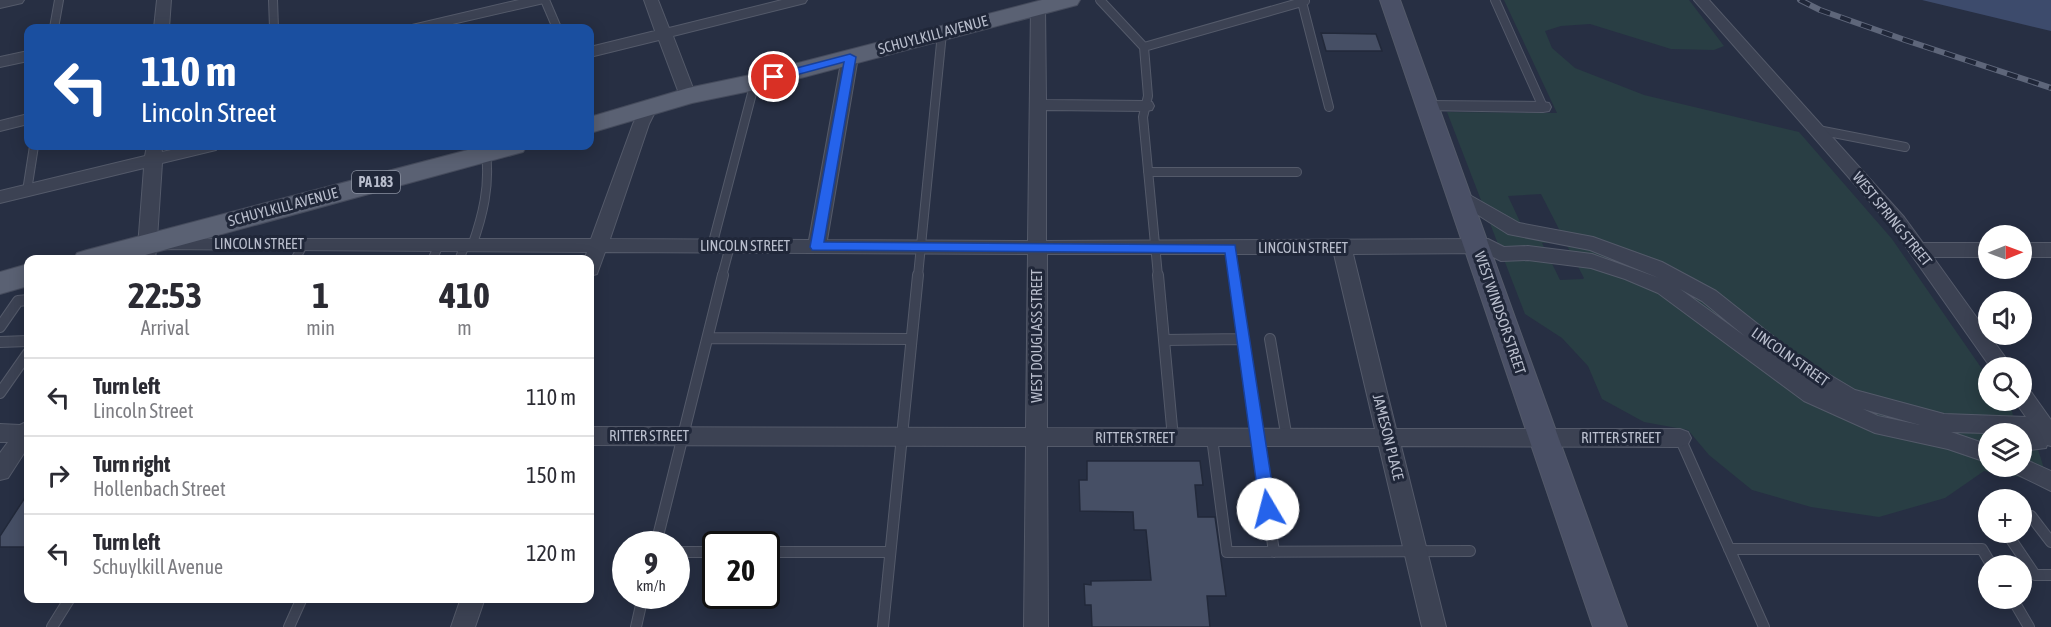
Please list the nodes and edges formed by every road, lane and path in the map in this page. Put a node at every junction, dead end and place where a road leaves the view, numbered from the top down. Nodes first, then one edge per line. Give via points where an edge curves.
1 (17, 0) edge
2 (59, 0) edge
3 (164, 0) edge
4 (283, 0) edge
5 (539, 0) edge
6 (545, 0) edge
7 (651, 0) edge
8 (800, 0) edge
9 (1069, 0) edge
10 (1100, 0) edge
11 (1390, 0) edge
12 (1495, 0) edge
13 (1701, 0) edge
14 (273, 1) edge
15 (1304, 1) edge
16 (773, 3) edge
17 (0, 4) edge
18 (1038, 8) junction
19 (55, 24) edge
20 (159, 24) edge
21 (274, 24) edge
22 (434, 24) edge
23 (555, 24) edge
24 (664, 33) junction
25 (942, 33) junction
26 (1144, 47) junction
27 (594, 51) edge
28 (24, 57) edge
29 (850, 57) junction
30 (0, 62) edge
31 (755, 82) junction
32 (688, 96) junction
33 (1038, 105) junction
34 (1146, 106) junction
35 (1427, 106) junction
36 (1329, 107) dead end
37 (1543, 107) joint
38 (649, 108) junction
39 (24, 120) edge
40 (594, 124) edge
41 (0, 126) edge
42 (1818, 130) junction
43 (1905, 147) dead end
44 (33, 150) edge
45 (177, 150) edge
46 (498, 150) edge
47 (153, 153) edge
48 (486, 153) junction
49 (1148, 171) junction
50 (1298, 172) dead end
51 (27, 191) junction
52 (1459, 195) junction
53 (0, 198) edge
54 (1555, 238) junction
55 (598, 246) junction
56 (721, 246) junction
57 (817, 247) junction
58 (919, 247) junction
59 (1482, 247) junction
60 (1037, 248) junction
61 (1155, 248) junction
62 (1230, 248) junction
63 (1342, 248) junction
64 (465, 250) edge
65 (1919, 250) junction
66 (1978, 250) edge
67 (2032, 250) edge
68 (2051, 250) edge
69 (146, 252) edge
70 (299, 252) edge
71 (436, 252) edge
72 (124, 255) edge
73 (594, 258) edge
74 (24, 276) edge
75 (0, 283) edge
76 (24, 301) edge
77 (0, 327) edge
78 (708, 338) junction
79 (910, 339) junction
80 (1244, 339) junction
81 (1270, 339) dead end
82 (1164, 340) junction
83 (24, 341) edge
84 (0, 342) edge
85 (1995, 357) edge
86 (24, 360) edge
87 (0, 393) edge
88 (2029, 411) edge
89 (24, 432) edge
90 (0, 434) edge
91 (594, 436) edge
92 (683, 436) junction
93 (2040, 436) edge
94 (900, 437) junction
95 (24, 438) edge
96 (1037, 438) junction
97 (1173, 438) junction
98 (1212, 438) junction
99 (1388, 438) junction
100 (1544, 438) junction
101 (1680, 438) joint
102 (1259, 439) junction
103 (1287, 439) junction
104 (1950, 440) junction
105 (1978, 441) edge
106 (1978, 450) edge
107 (0, 471) edge
108 (2032, 472) edge
109 (2051, 482) edge
110 (2032, 517) edge
111 (659, 531) edge
112 (2051, 542) edge
113 (2013, 543) edge
114 (1729, 549) junction
115 (1470, 551) dead end
116 (780, 552) edge
117 (890, 552) junction
118 (1274, 552) junction
119 (1416, 553) junction
120 (1986, 555) edge
121 (2051, 575) edge
122 (67, 603) edge
123 (301, 603) edge
124 (471, 603) edge
125 (641, 609) edge
126 (2018, 609) edge
127 (52, 627) edge
128 (289, 627) edge
129 (463, 627) edge
130 (636, 627) edge
131 (883, 627) edge
132 (1036, 627) edge
133 (1434, 627) edge
134 (1610, 627) edge
135 (1764, 627) edge
136 (2029, 627) edge

1 - 17 street
2 - 19 lane
3 - 20 street
4 - 14 lane
5 - 22 street
6 - 23 lane
7 - 24 street
8 - 16 street
9 - 18 main road, SCHUYLKILL AVENUE
10 - 26 lane
11 - 35 main road, WEST WINDSOR STREET
12 - 37 lane
13 - 42 street, WEST SPRING STREET
14 - 21 lane
15 - 26 lane
15 - 36 lane
16 - 24 street
18 - 25 main road, SCHUYLKILL AVENUE
18 - 33 street, WEST DOUGLASS STREET
24 - 27 street
24 - 32 street
25 - 29 main road, SCHUYLKILL AVENUE
25 - 58 lane
26 - 34 lane
28 - 30 street
29 - 31 main road, SCHUYLKILL AVENUE
29 - 57 street
31 - 32 main road, SCHUYLKILL AVENUE
31 - 56 lane
32 - 38 main road, SCHUYLKILL AVENUE
33 - 34 street
33 - 60 street, WEST DOUGLASS STREET
34 - 49 lane via 1143,117
35 - 37 street
35 - 52 main road, WEST WINDSOR STREET
38 - 40 main road, SCHUYLKILL AVENUE
38 - 55 street
39 - 41 street
42 - 43 lane
42 - 65 street, WEST SPRING STREET
44 - 51 lane
45 - 47 street
46 - 48 main road, SCHUYLKILL AVENUE / PA 183
47 - 51 street
47 - 69 street
48 - 64 lane via 490,173 484,215
48 - 69 main road, SCHUYLKILL AVENUE / PA 183
49 - 50 lane
49 - 61 lane
51 - 53 street
52 - 54 street, LINCOLN STREET via 1514,229
52 - 59 main road, WEST WINDSOR STREET
54 - 59 street, LINCOLN STREET via 1493,240
54 - 93 street, LINCOLN STREET via 1593,244 1656,267 1709,296 1791,362 1850,397 1944,423 2026,426
55 - 56 street, LINCOLN STREET
55 - 64 street, LINCOLN STREET
55 - 73 street
56 - 57 street, LINCOLN STREET
56 - 78 lane
57 - 58 street, LINCOLN STREET
58 - 60 street, LINCOLN STREET
58 - 79 lane
59 - 63 street, LINCOLN STREET
59 - 100 main road, WEST WINDSOR STREET
59 - 104 street, LINCOLN STREET via 1502,254 1528,253 1592,261 1632,274 1665,288 1811,396 1875,424
60 - 61 street, LINCOLN STREET
60 - 96 street, WEST DOUGLASS STREET
61 - 62 street, LINCOLN STREET
61 - 82 lane
62 - 63 street, LINCOLN STREET
62 - 80 lane
63 - 99 street, JAMESON PLACE
64 - 71 street, LINCOLN STREET
65 - 66 street
65 - 85 street, WEST SPRING STREET
67 - 68 street
69 - 70 street, LINCOLN STREET
69 - 72 main road, SCHUYLKILL AVENUE / PA 183
70 - 71 street, LINCOLN STREET
74 - 75 main road
76 - 77 lane via 18,302
78 - 79 lane
78 - 92 lane
79 - 94 lane
80 - 82 lane
80 - 102 lane
81 - 103 lane
82 - 97 lane
83 - 84 lane
86 - 87 lane
88 - 93 street
89 - 90 street
91 - 92 street, RITTER STREET
92 - 94 street, RITTER STREET
92 - 111 lane
94 - 96 street, RITTER STREET
94 - 117 lane
95 - 107 street
96 - 97 street, RITTER STREET
96 - 132 street, WEST DOUGLASS STREET
97 - 98 street, RITTER STREET
98 - 102 street, RITTER STREET
98 - 118 lane via 1227,552
99 - 100 street, RITTER STREET
99 - 103 street, RITTER STREET
99 - 119 street, JAMESON PLACE
100 - 101 street, RITTER STREET
100 - 134 main road, WEST WINDSOR STREET
101 - 114 lane
102 - 103 street, RITTER STREET
102 - 118 lane
104 - 105 street, LINCOLN STREET
104 - 106 street, LINCOLN STREET
108 - 109 street
110 - 112 lane
113 - 121 lane via 2035,575
114 - 120 lane via 1982,549
114 - 135 lane
115 - 119 lane
116 - 117 lane
117 - 131 lane
118 - 119 lane
119 - 133 street, JAMESON PLACE
122 - 127 lane
123 - 128 lane
124 - 129 street
125 - 130 lane
126 - 136 lane

